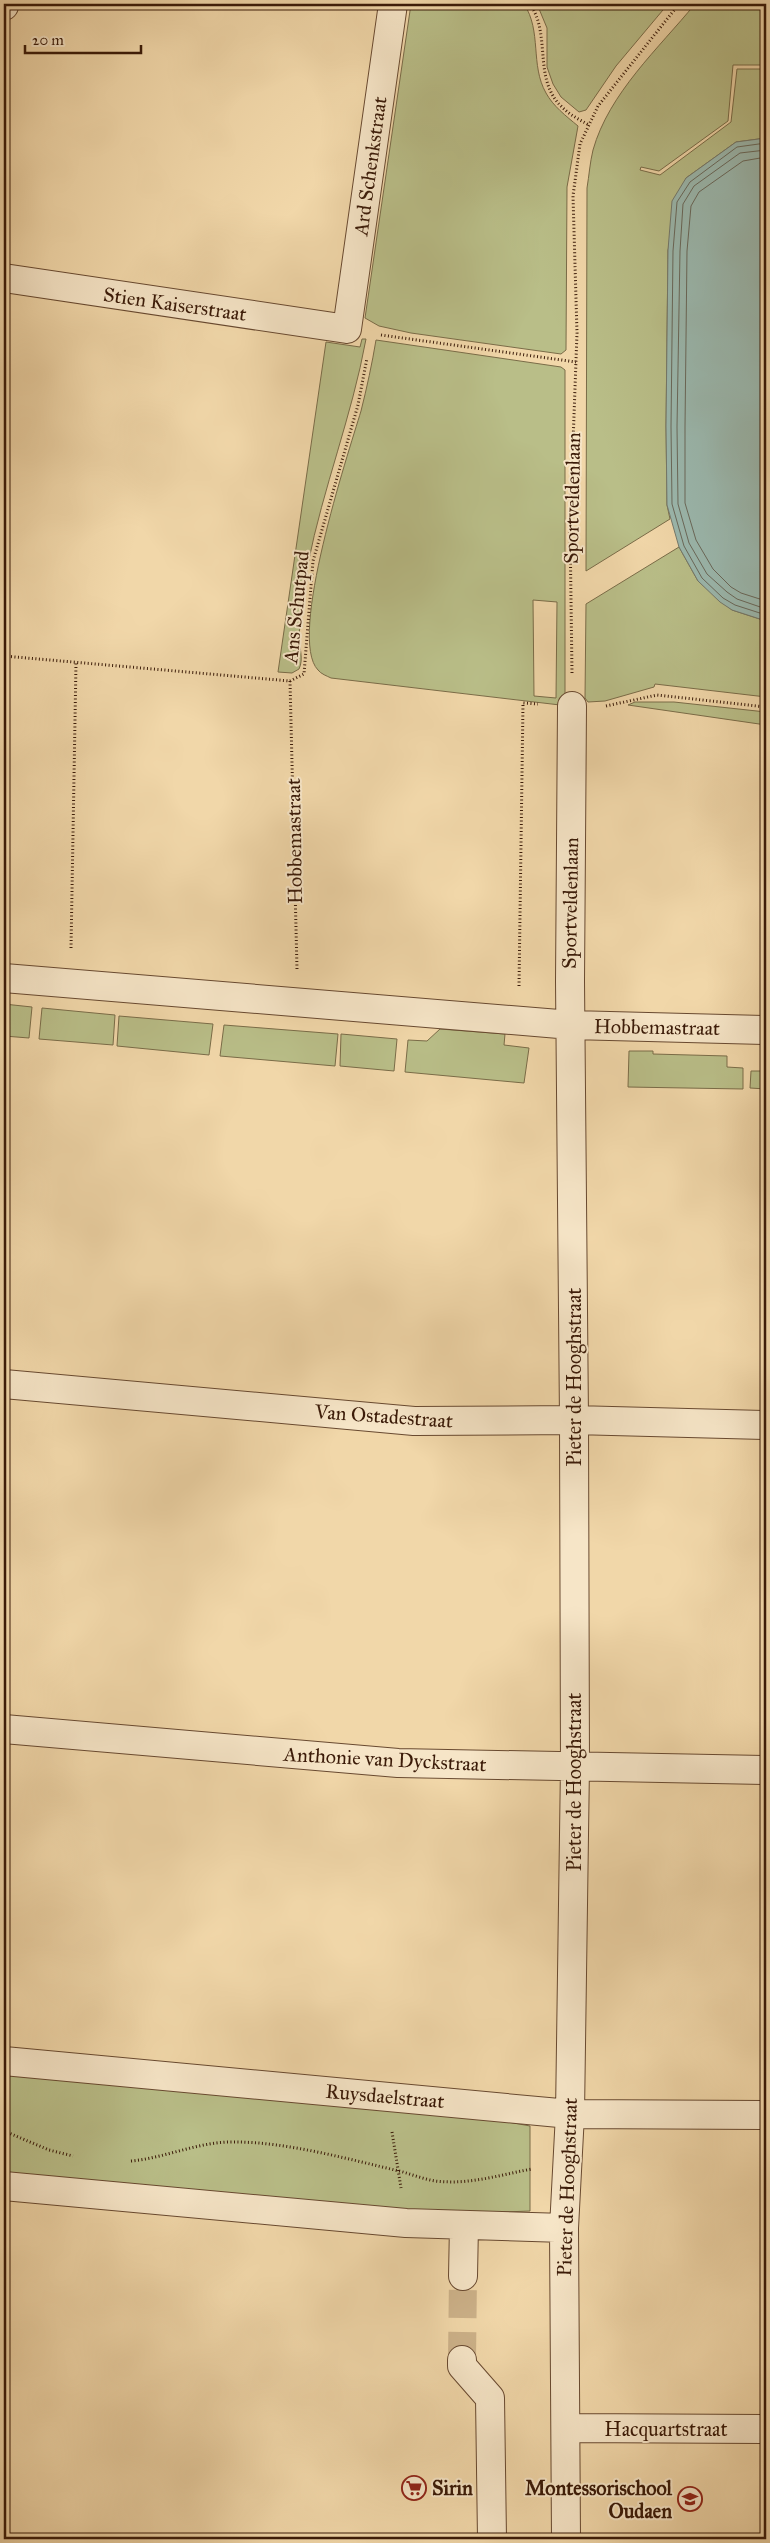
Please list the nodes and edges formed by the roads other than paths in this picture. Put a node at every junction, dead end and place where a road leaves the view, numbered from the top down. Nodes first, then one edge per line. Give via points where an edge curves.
1 (393, 4) edge
2 (4, 278) edge
3 (359, 331) joint
4 (572, 706) road end
5 (4, 978) edge
6 (571, 1026) junction
7 (766, 1030) edge
8 (4, 1384) edge
9 (574, 1420) junction
10 (766, 1424) edge
11 (4, 1730) edge
12 (575, 1765) junction
13 (766, 1770) edge
14 (4, 2061) edge
15 (570, 2114) junction
16 (766, 2115) edge
17 (4, 2186) edge
18 (464, 2225) junction
19 (564, 2228) junction
20 (463, 2276) tunnel mouth
21 (462, 2360) tunnel mouth
22 (567, 2428) junction
23 (766, 2429) edge
24 (492, 2539) edge
25 (566, 2539) edge

1 - 3 street, Ard Schenkstraat
2 - 3 street, Stien Kaiserstraat
4 - 6 street, Sportveldenlaan
5 - 6 street, Hobbemastraat
6 - 7 street, Hobbemastraat
6 - 9 street, Pieter de Hooghstraat
8 - 9 street, Van Ostadestraat via 414,1421
9 - 10 street, Van Ostadestraat
9 - 12 street, Pieter de Hooghstraat
11 - 12 street, Anthonie van Dyckstraat via 398,1763
12 - 13 street, Anthonie van Dyckstraat
12 - 15 street, Pieter de Hooghstraat
14 - 15 street, Ruysdaelstraat
15 - 16 street, Ruysdaelstraat
15 - 19 street, Pieter de Hooghstraat
17 - 18 street via 406,2223
18 - 19 street
18 - 20 street
19 - 22 street, Pieter de Hooghstraat
21 - 24 street via 462,2366 490,2398
22 - 23 street, Hacquartstraat
22 - 25 street, Pieter de Hooghstraat

